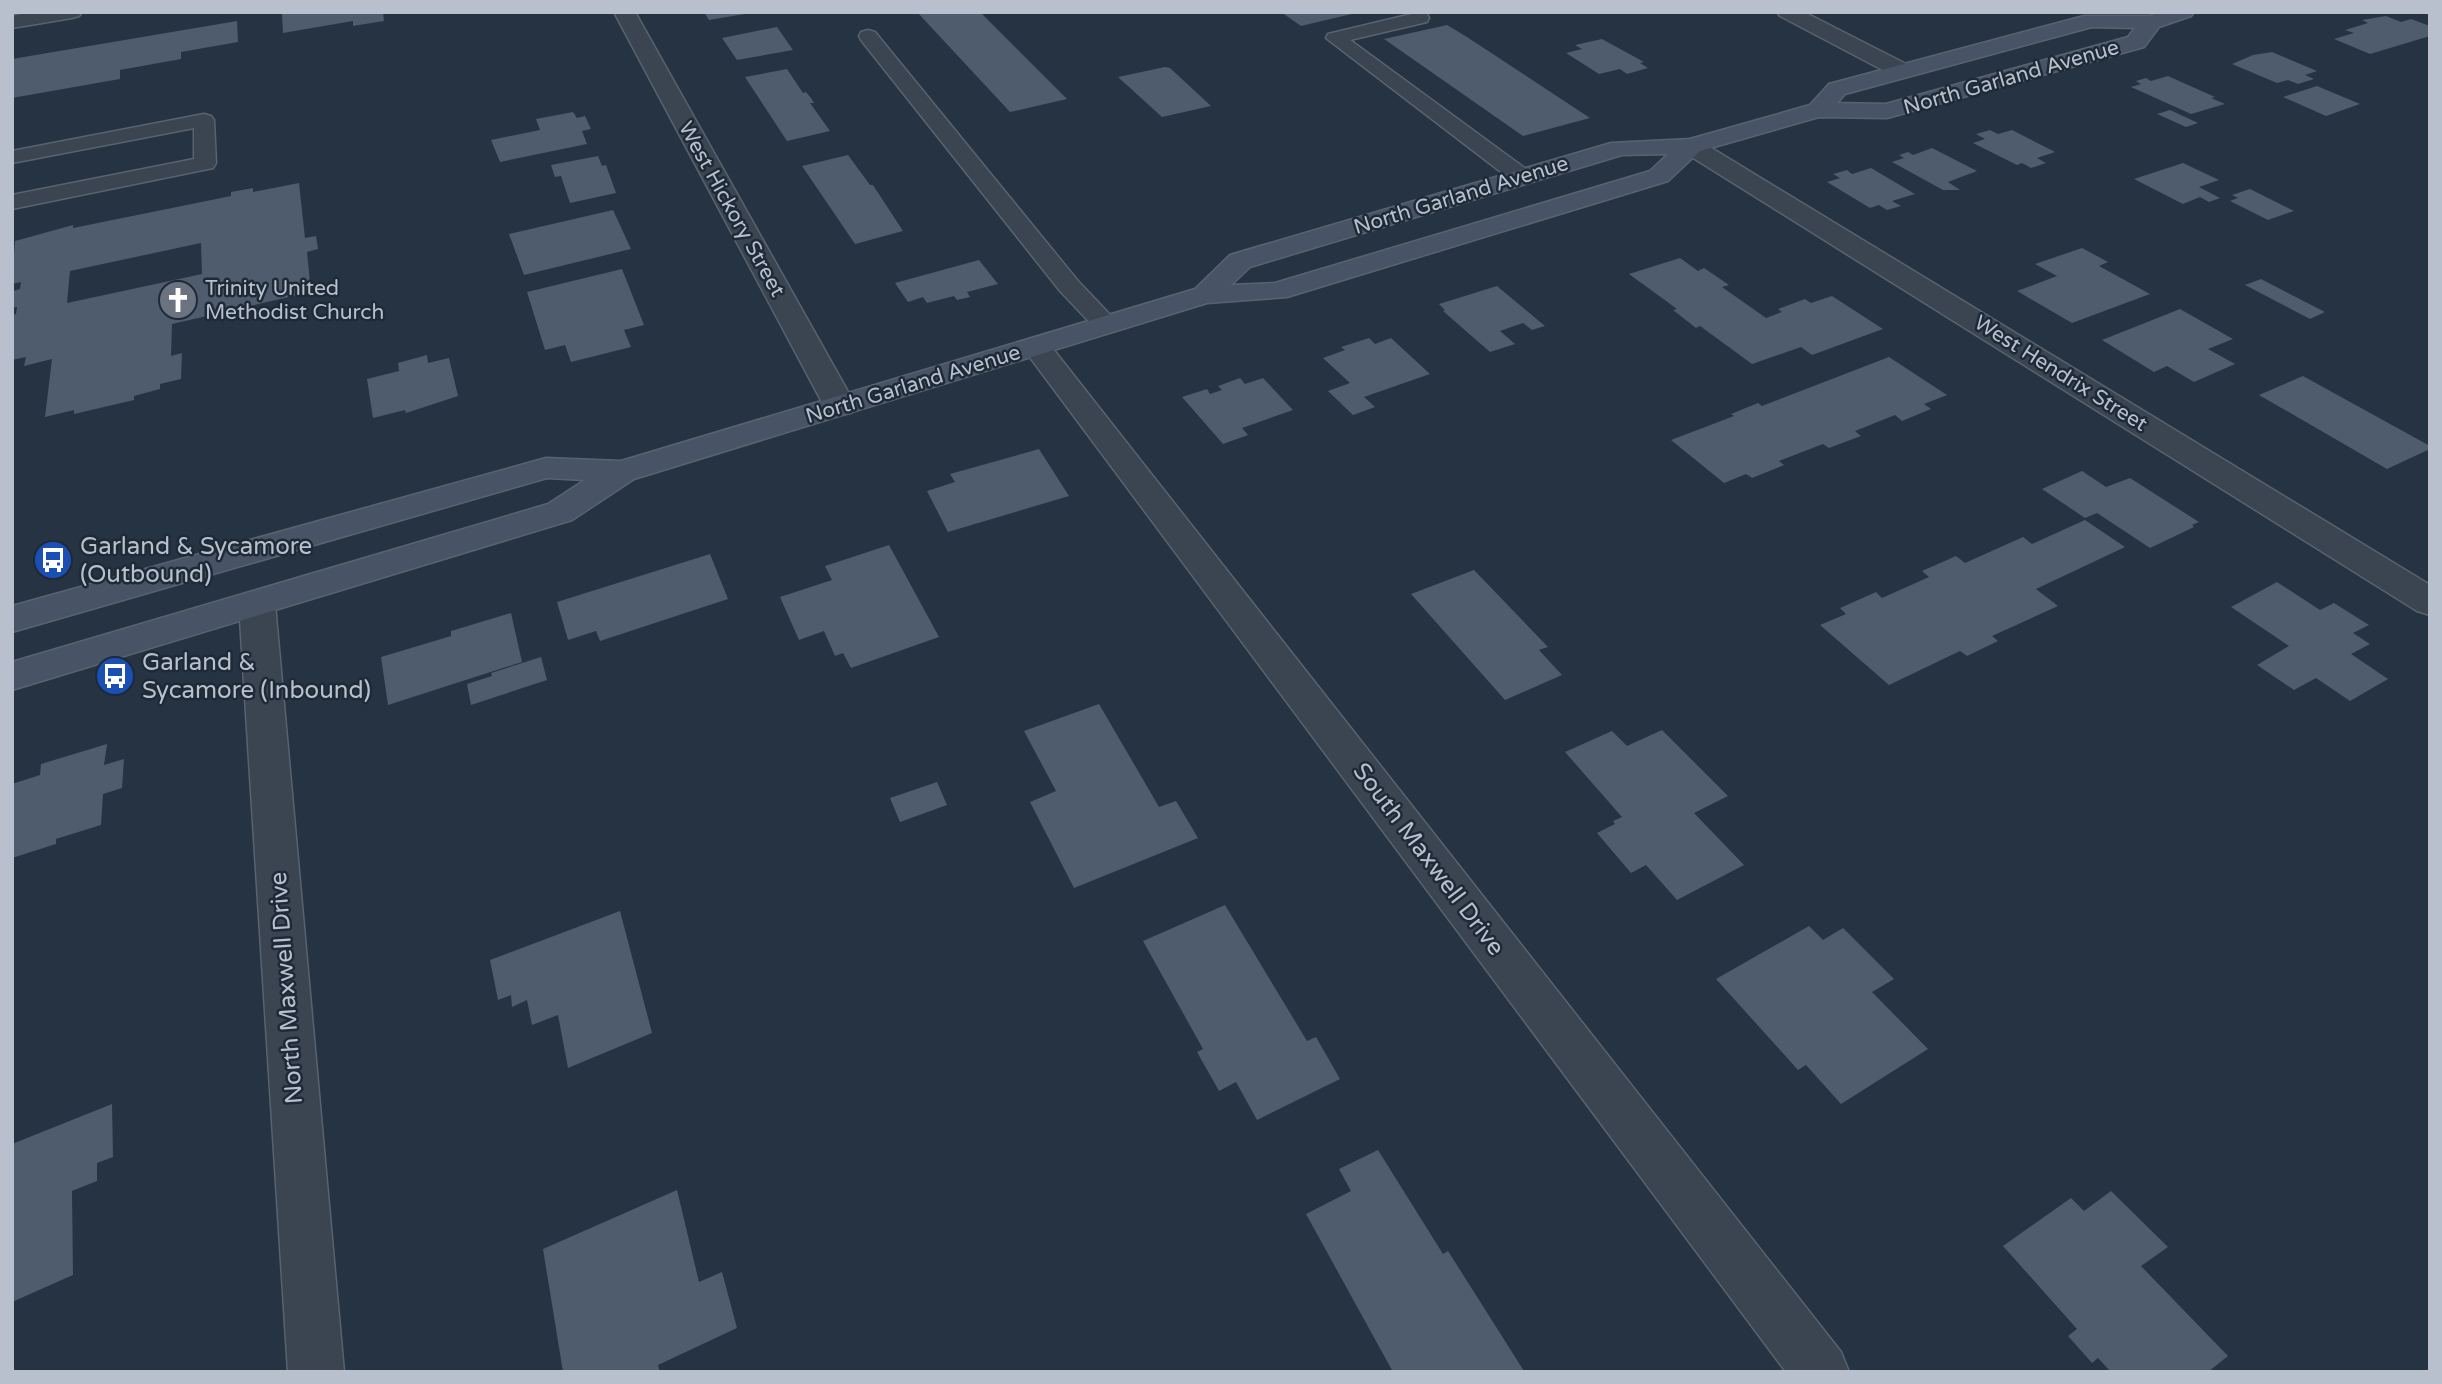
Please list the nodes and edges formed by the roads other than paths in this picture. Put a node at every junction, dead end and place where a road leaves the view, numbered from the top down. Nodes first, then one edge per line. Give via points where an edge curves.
1 (72, 12) edge
2 (624, 12) edge
3 (1787, 12) edge
4 (2184, 12) edge
5 (1420, 18) dead end
6 (12, 22) edge
7 (2151, 22) junction
8 (868, 36) dead end
9 (1902, 71) junction
10 (1818, 110) junction
11 (1691, 146) junction
12 (12, 157) edge
13 (1522, 177) junction
14 (12, 202) edge
15 (1205, 295) junction
16 (1106, 325) junction
17 (1036, 346) junction
18 (840, 406) junction
19 (621, 472) junction
20 (2430, 602) edge
21 (257, 604) junction
22 (12, 619) edge
23 (12, 676) edge
24 (317, 1372) edge
25 (1821, 1372) edge

1 - 6 street
2 - 18 street, West Hickory Street
3 - 9 street
4 - 7 main road, North Garland Avenue
5 - 13 lane via 1335,38
7 - 9 main road, North Garland Avenue via 2092,21
7 - 10 main road, North Garland Avenue via 2136,42 1887,111
8 - 16 lane via 1069,286
9 - 10 main road, North Garland Avenue via 1837,89
10 - 11 main road, North Garland Avenue
11 - 13 main road, North Garland Avenue via 1620,148
11 - 15 main road, North Garland Avenue via 1659,176 1277,290
11 - 20 street, West Hendrix Street
12 - 14 lane via 204,120 205,163
13 - 15 main road, North Garland Avenue via 1240,261
15 - 16 main road, North Garland Avenue
16 - 17 main road, North Garland Avenue
17 - 18 main road, North Garland Avenue
17 - 25 street, South Maxwell Drive
18 - 19 main road, North Garland Avenue
19 - 21 main road, North Garland Avenue via 560,512
19 - 22 main road, North Garland Avenue via 546,468
21 - 23 main road, North Garland Avenue
21 - 24 street, North Maxwell Drive

